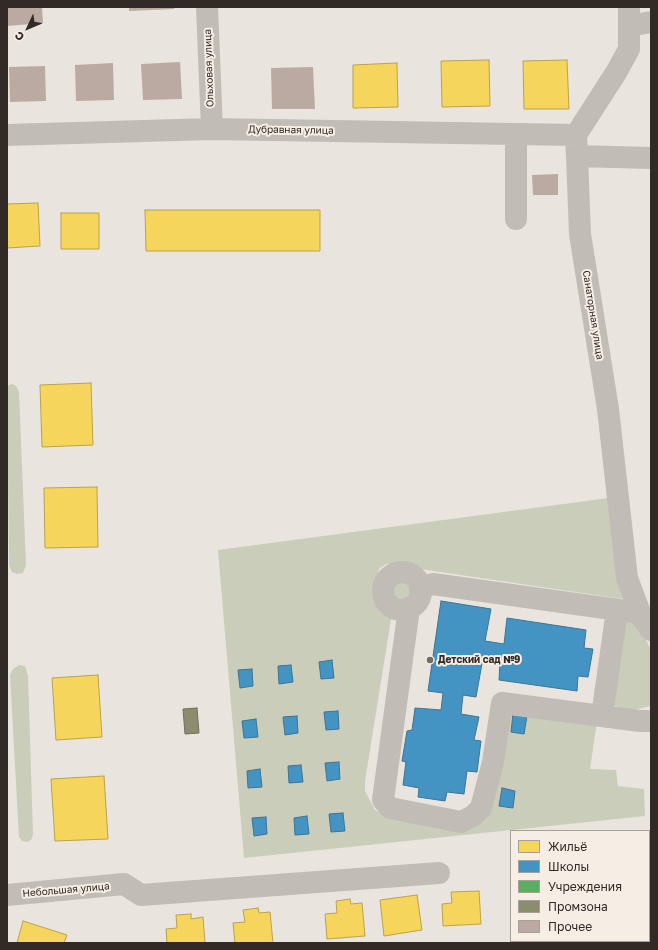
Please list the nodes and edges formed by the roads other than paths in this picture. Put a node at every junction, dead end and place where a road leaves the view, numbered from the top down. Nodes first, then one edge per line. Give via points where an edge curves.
1 (207, 7) edge
2 (629, 16) edge
3 (651, 22) edge
4 (212, 129) junction
5 (516, 134) junction
6 (7, 135) edge
7 (576, 145) junction
8 (651, 158) edge
9 (516, 219) dead end
10 (420, 588) junction
11 (409, 608) junction
12 (617, 610) junction
13 (646, 622) edge
14 (602, 716) junction
15 (651, 721) edge
16 (439, 873) dead end
17 (7, 895) edge

1 - 4 street, Ольховая улица
2 - 3 street
2 - 7 street via 629,49
4 - 5 street, Дубравная улица
4 - 6 street, Дубравная улица
5 - 7 street, Дубравная улица
5 - 9 street
7 - 8 street, Дубравная улица
7 - 13 street, Санаторная улица via 580,234 608,409 627,578
10 - 11 street via 418,600
10 - 11 street via 415,578 405,572 393,574 384,583 383,596 386,602 397,609
10 - 12 street via 433,584
11 - 14 street via 383,800 390,808 461,822 473,816 481,808 491,770 502,703
12 - 13 street
12 - 14 street
14 - 15 street
16 - 17 street, Небольшая улица via 141,895 124,884

